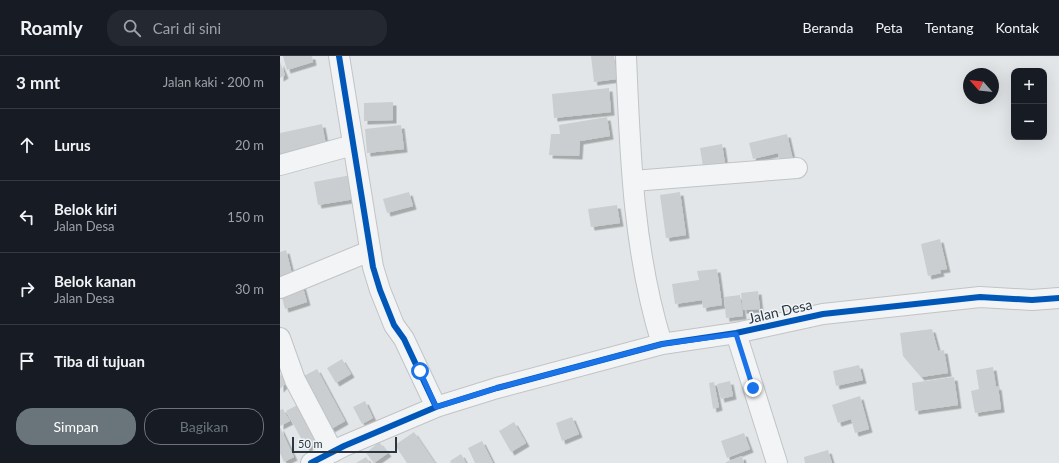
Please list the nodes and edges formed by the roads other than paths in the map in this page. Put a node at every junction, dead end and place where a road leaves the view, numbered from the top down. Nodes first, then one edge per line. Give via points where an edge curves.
1 (339, 56) edge
2 (626, 56) edge
3 (353, 145) junction
4 (280, 165) edge
5 (797, 168) dead end
6 (633, 181) junction
7 (370, 251) junction
8 (280, 288) edge
9 (1059, 298) edge
10 (736, 334) junction
11 (280, 338) edge
12 (662, 344) junction
13 (436, 407) junction
14 (333, 452) junction
15 (311, 463) edge
16 (777, 463) edge

1 - 3 street
2 - 6 street
3 - 4 street
3 - 7 street
5 - 6 street
6 - 12 street via 645,275 653,316
7 - 8 street
7 - 13 street via 387,310 404,339
9 - 10 street, Jalan Desa via 1032,300 980,297 831,313
10 - 12 street, Jalan Desa
10 - 16 street, Jalan Desa
11 - 14 street via 295,380
12 - 13 street, Jalan Desa
13 - 14 street, Jalan Desa
14 - 15 street, Jalan Desa

